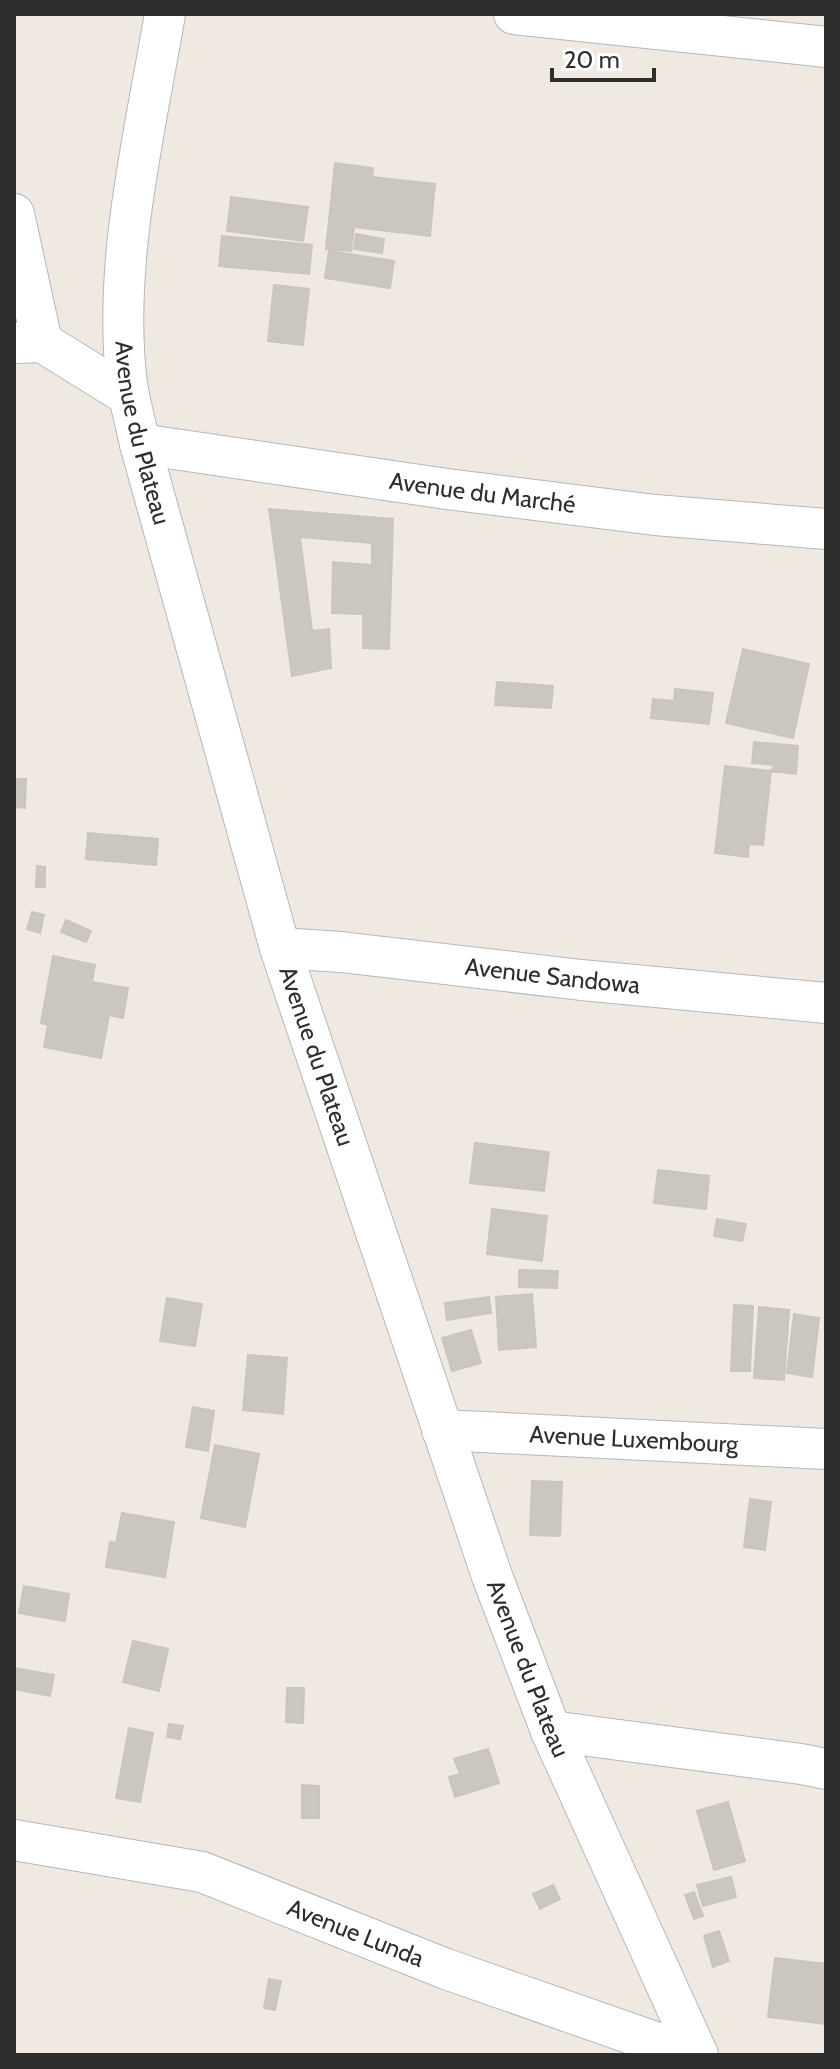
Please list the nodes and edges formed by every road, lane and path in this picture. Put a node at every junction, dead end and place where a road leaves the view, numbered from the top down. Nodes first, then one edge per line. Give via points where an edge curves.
1 (165, 14) edge
2 (514, 14) edge
3 (826, 47) edge
4 (14, 214) edge
5 (28, 342) edge
6 (129, 396) junction
7 (140, 444) junction
8 (826, 529) edge
9 (280, 948) junction
10 (826, 1003) edge
11 (442, 1430) junction
12 (826, 1449) edge
13 (551, 1731) junction
14 (826, 1769) edge
15 (14, 1840) edge
16 (695, 2055) edge

1 - 6 street, Avenue du Plateau via 129,224 124,321
2 - 3 street
4 - 5 street
5 - 6 street
6 - 7 street, Avenue du Plateau
7 - 8 street, Avenue du Marché via 655,515
7 - 9 street, Avenue du Plateau
9 - 10 street, Avenue Sandowa
9 - 11 street, Avenue du Plateau
11 - 12 street, Avenue Luxembourg
11 - 13 street, Avenue du Plateau
13 - 14 street
13 - 16 street, Avenue du Plateau
15 - 16 street, Avenue Lunda via 202,1872 446,1969

